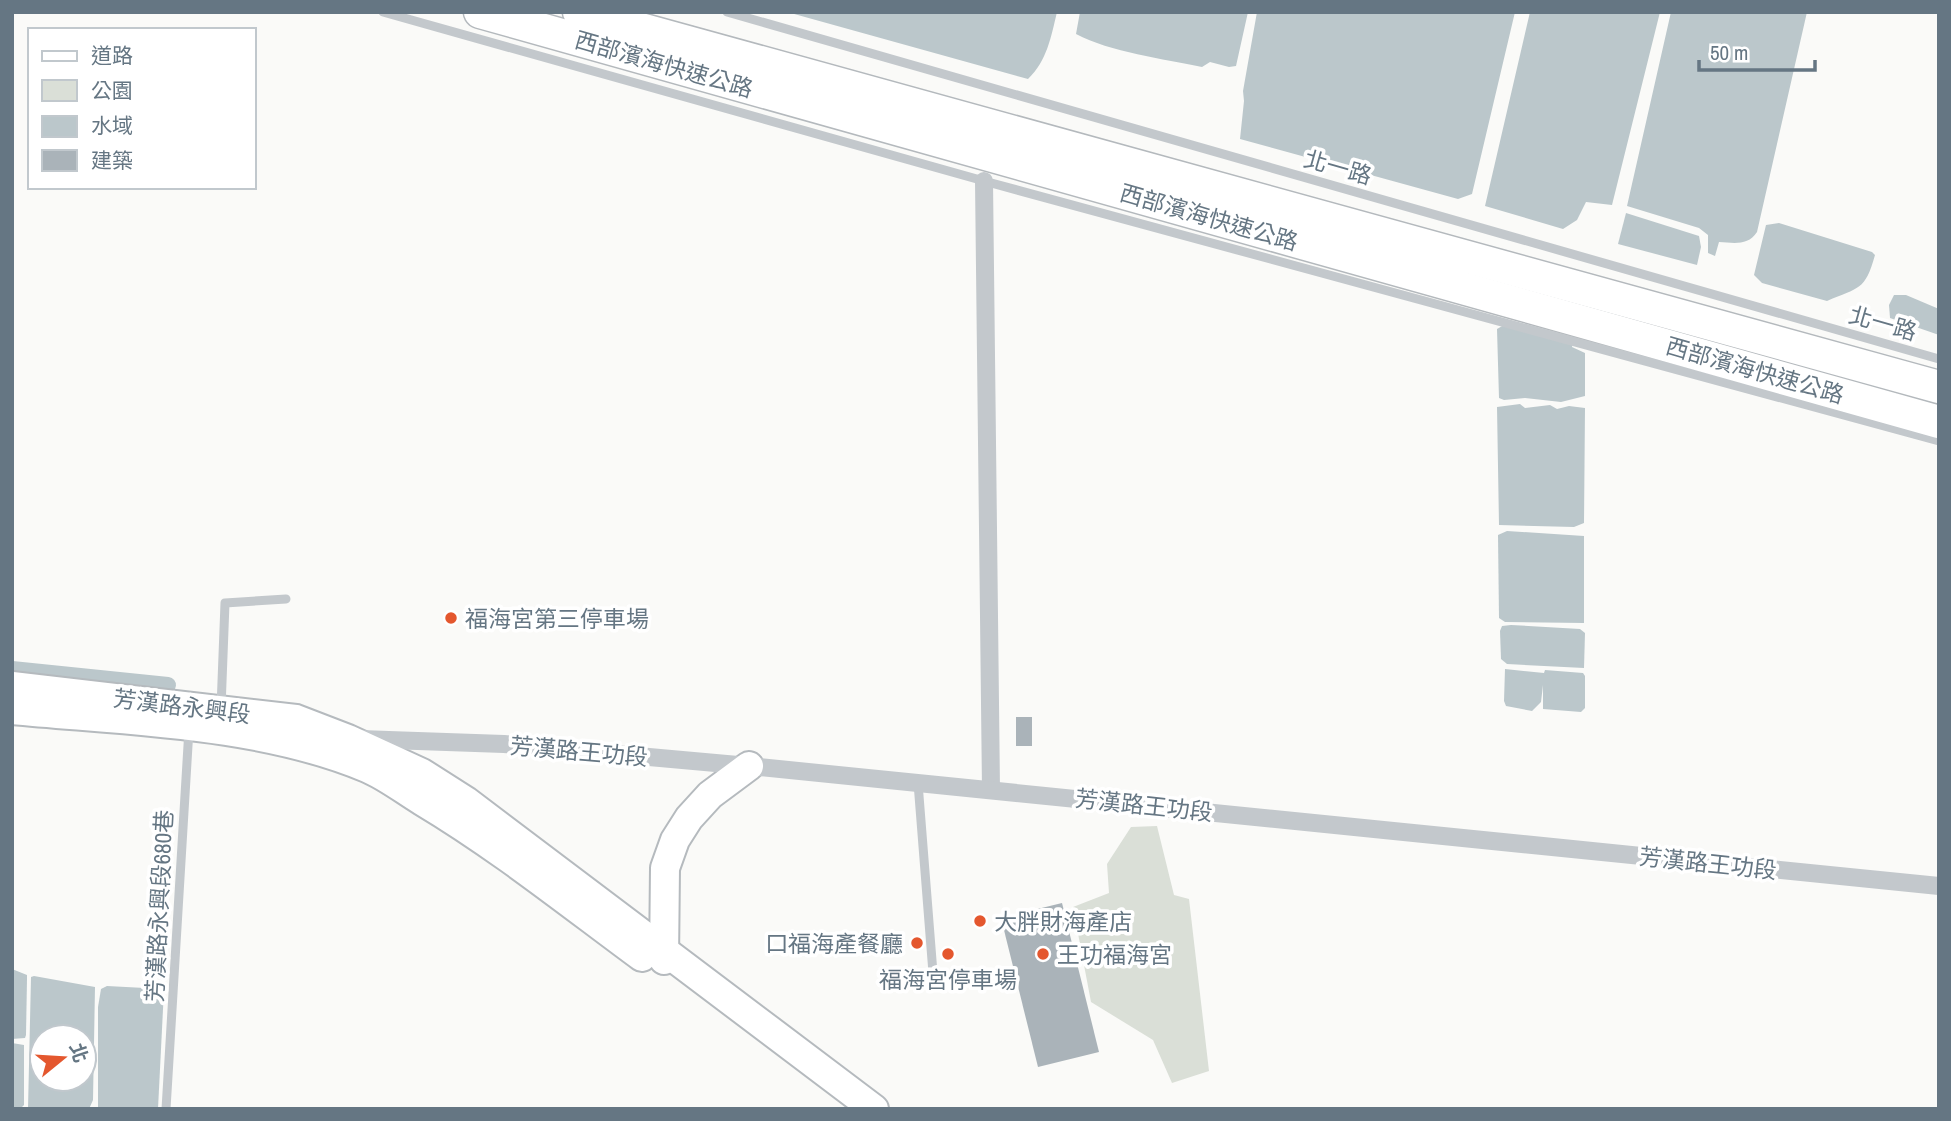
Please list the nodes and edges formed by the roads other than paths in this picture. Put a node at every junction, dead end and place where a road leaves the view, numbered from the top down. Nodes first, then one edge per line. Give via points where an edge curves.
1 (383, 12) edge
2 (480, 12) edge
3 (579, 12) edge
4 (727, 12) edge
5 (985, 181) junction
6 (1939, 359) edge
7 (1939, 387) edge
8 (1939, 422) edge
9 (1939, 441) edge
10 (286, 599) dead end
11 (12, 686) edge
12 (12, 710) edge
13 (221, 710) junction
14 (190, 717) junction
15 (348, 739) junction
16 (305, 748) junction
17 (749, 766) junction
18 (918, 783) junction
19 (990, 790) junction
20 (1939, 886) edge
21 (664, 961) junction
22 (933, 973) dead end
23 (166, 1109) edge
24 (843, 1109) edge
25 (874, 1109) edge

1 - 5 lane
2 - 8 highway, 西部濱海快速公路
3 - 7 highway, 西部濱海快速公路
4 - 6 lane, 北一路
5 - 9 lane
5 - 19 street
10 - 13 lane via 225,603
11 - 14 main road, 芳漢路永興段
12 - 14 main road, 芳漢路永興段
13 - 14 main road, 芳漢路永興段
13 - 15 main road, 芳漢路永興段 via 296,719
14 - 16 main road, 芳漢路永興段
14 - 23 lane, 芳漢路永興段680巷
15 - 16 street, 芳漢路王功段
15 - 17 street, 芳漢路王功段 via 504,744
15 - 21 main road via 422,773 466,801
16 - 21 main road via 369,769 455,820
17 - 18 street, 芳漢路王功段
17 - 21 main road via 710,795 675,840 665,868
18 - 19 street, 芳漢路王功段
18 - 22 lane
19 - 20 street, 芳漢路王功段
21 - 24 main road
21 - 25 main road

